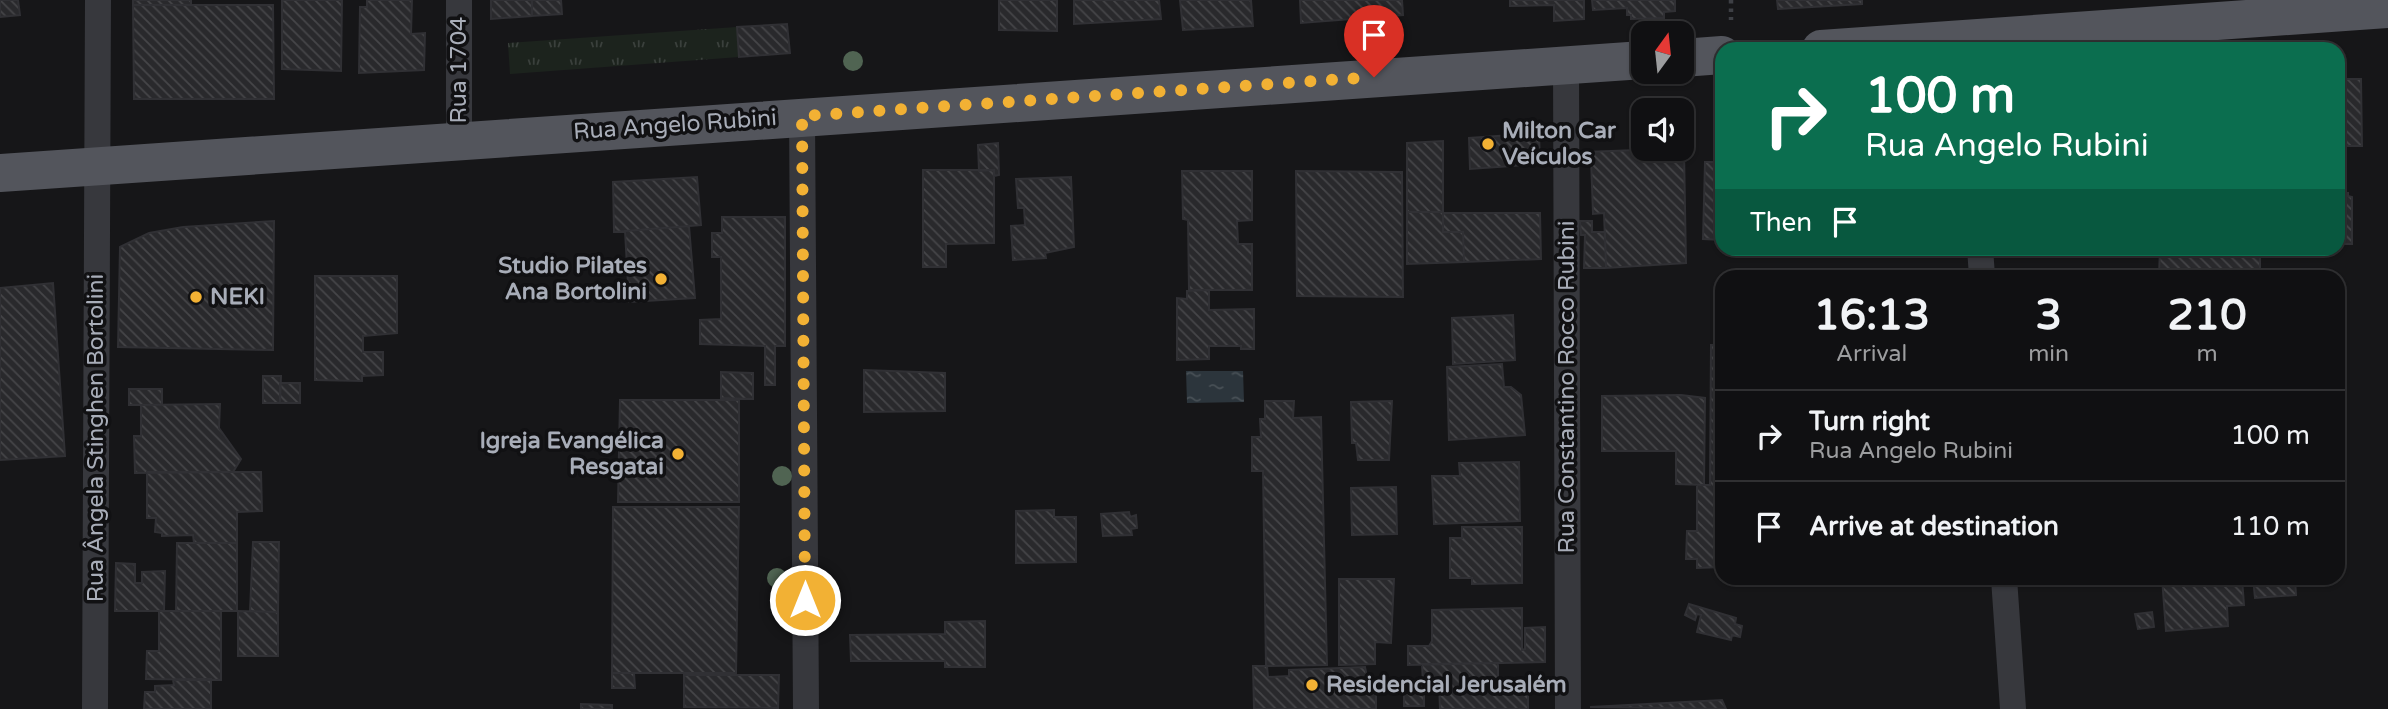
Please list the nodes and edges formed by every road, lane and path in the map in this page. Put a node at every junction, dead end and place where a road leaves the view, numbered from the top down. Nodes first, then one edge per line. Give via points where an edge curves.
1 (98, 0) edge
2 (459, 0) edge
3 (2388, 9) edge
4 (1990, 42) edge
5 (1715, 56) edge
6 (1694, 57) edge
7 (1631, 61) edge
8 (1566, 64) junction
9 (802, 116) junction
10 (459, 141) junction
11 (97, 167) junction
12 (0, 173) edge
13 (2004, 585) edge
14 (94, 709) edge
15 (806, 709) edge
16 (1568, 709) edge
17 (2013, 709) edge

1 - 11 street, Rua Ângela Stinghen Bortolini
2 - 10 street, Rua 1704
3 - 4 main road
5 - 6 main road
7 - 8 main road, Rua Angelo Rubini
8 - 9 main road, Rua Angelo Rubini
8 - 16 street, Rua Constantino Rocco Rubini
9 - 10 main road, Rua Angelo Rubini
9 - 15 street
10 - 11 main road, Rua Angelo Rubini
11 - 12 main road, Rua Angelo Rubini
11 - 14 street, Rua Ângela Stinghen Bortolini
13 - 17 street

